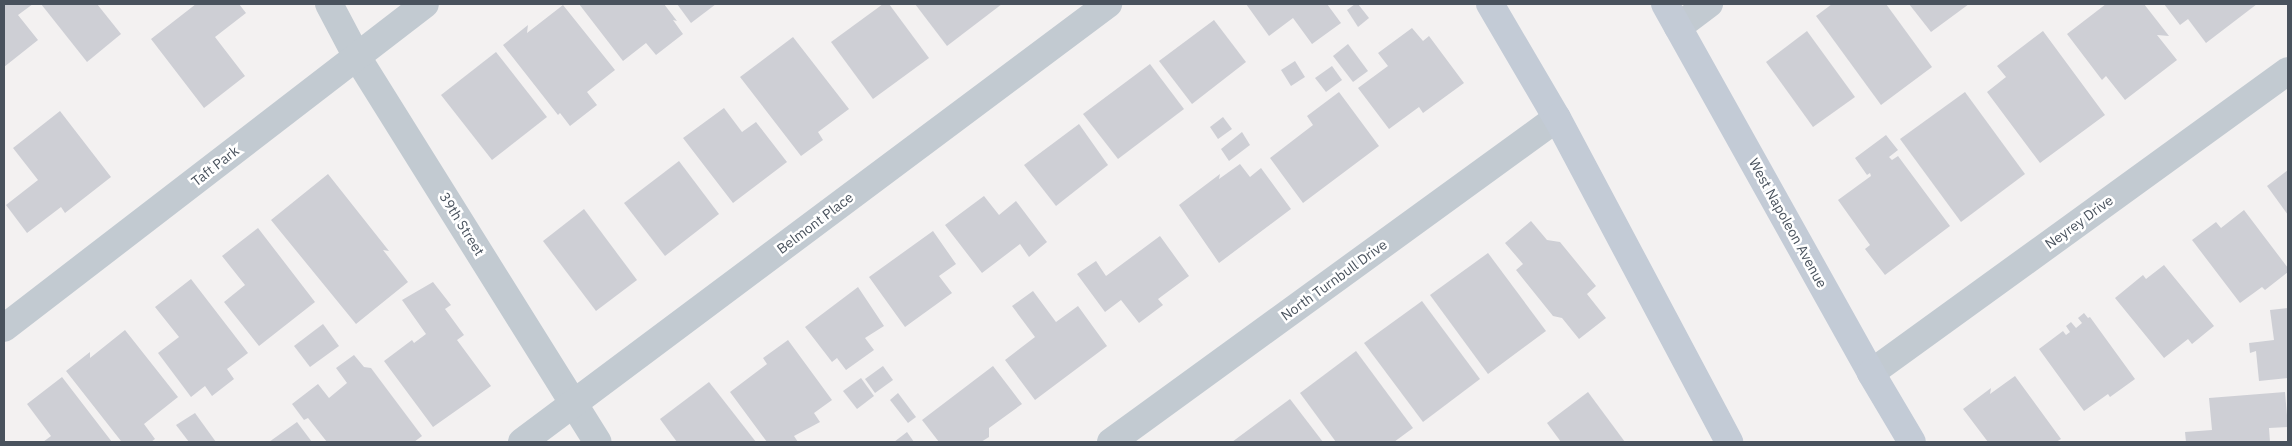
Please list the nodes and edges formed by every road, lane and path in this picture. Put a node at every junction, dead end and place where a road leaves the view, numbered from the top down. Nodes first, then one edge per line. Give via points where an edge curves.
1 (329, 4) edge
2 (425, 4) edge
3 (1108, 4) edge
4 (1490, 4) edge
5 (1709, 4) edge
6 (1672, 15) edge
7 (357, 57) junction
8 (2288, 71) edge
9 (1556, 118) junction
10 (4, 328) edge
11 (1871, 373) junction
12 (574, 403) junction
13 (522, 442) edge
14 (598, 442) edge
15 (1111, 442) edge
16 (1729, 442) edge
17 (1912, 442) edge

1 - 7 street, 39th Street
2 - 7 street, Taft Park
3 - 12 street, Belmont Place
4 - 9 main road
5 - 6 street
6 - 11 main road, West Napoleon Avenue
7 - 10 street, Taft Park
7 - 12 street, 39th Street
8 - 11 street, Neyrey Drive
9 - 15 street, North Turnbull Drive
9 - 16 main road
11 - 17 main road, West Napoleon Avenue
12 - 13 street, Belmont Place
12 - 14 street, 39th Street

